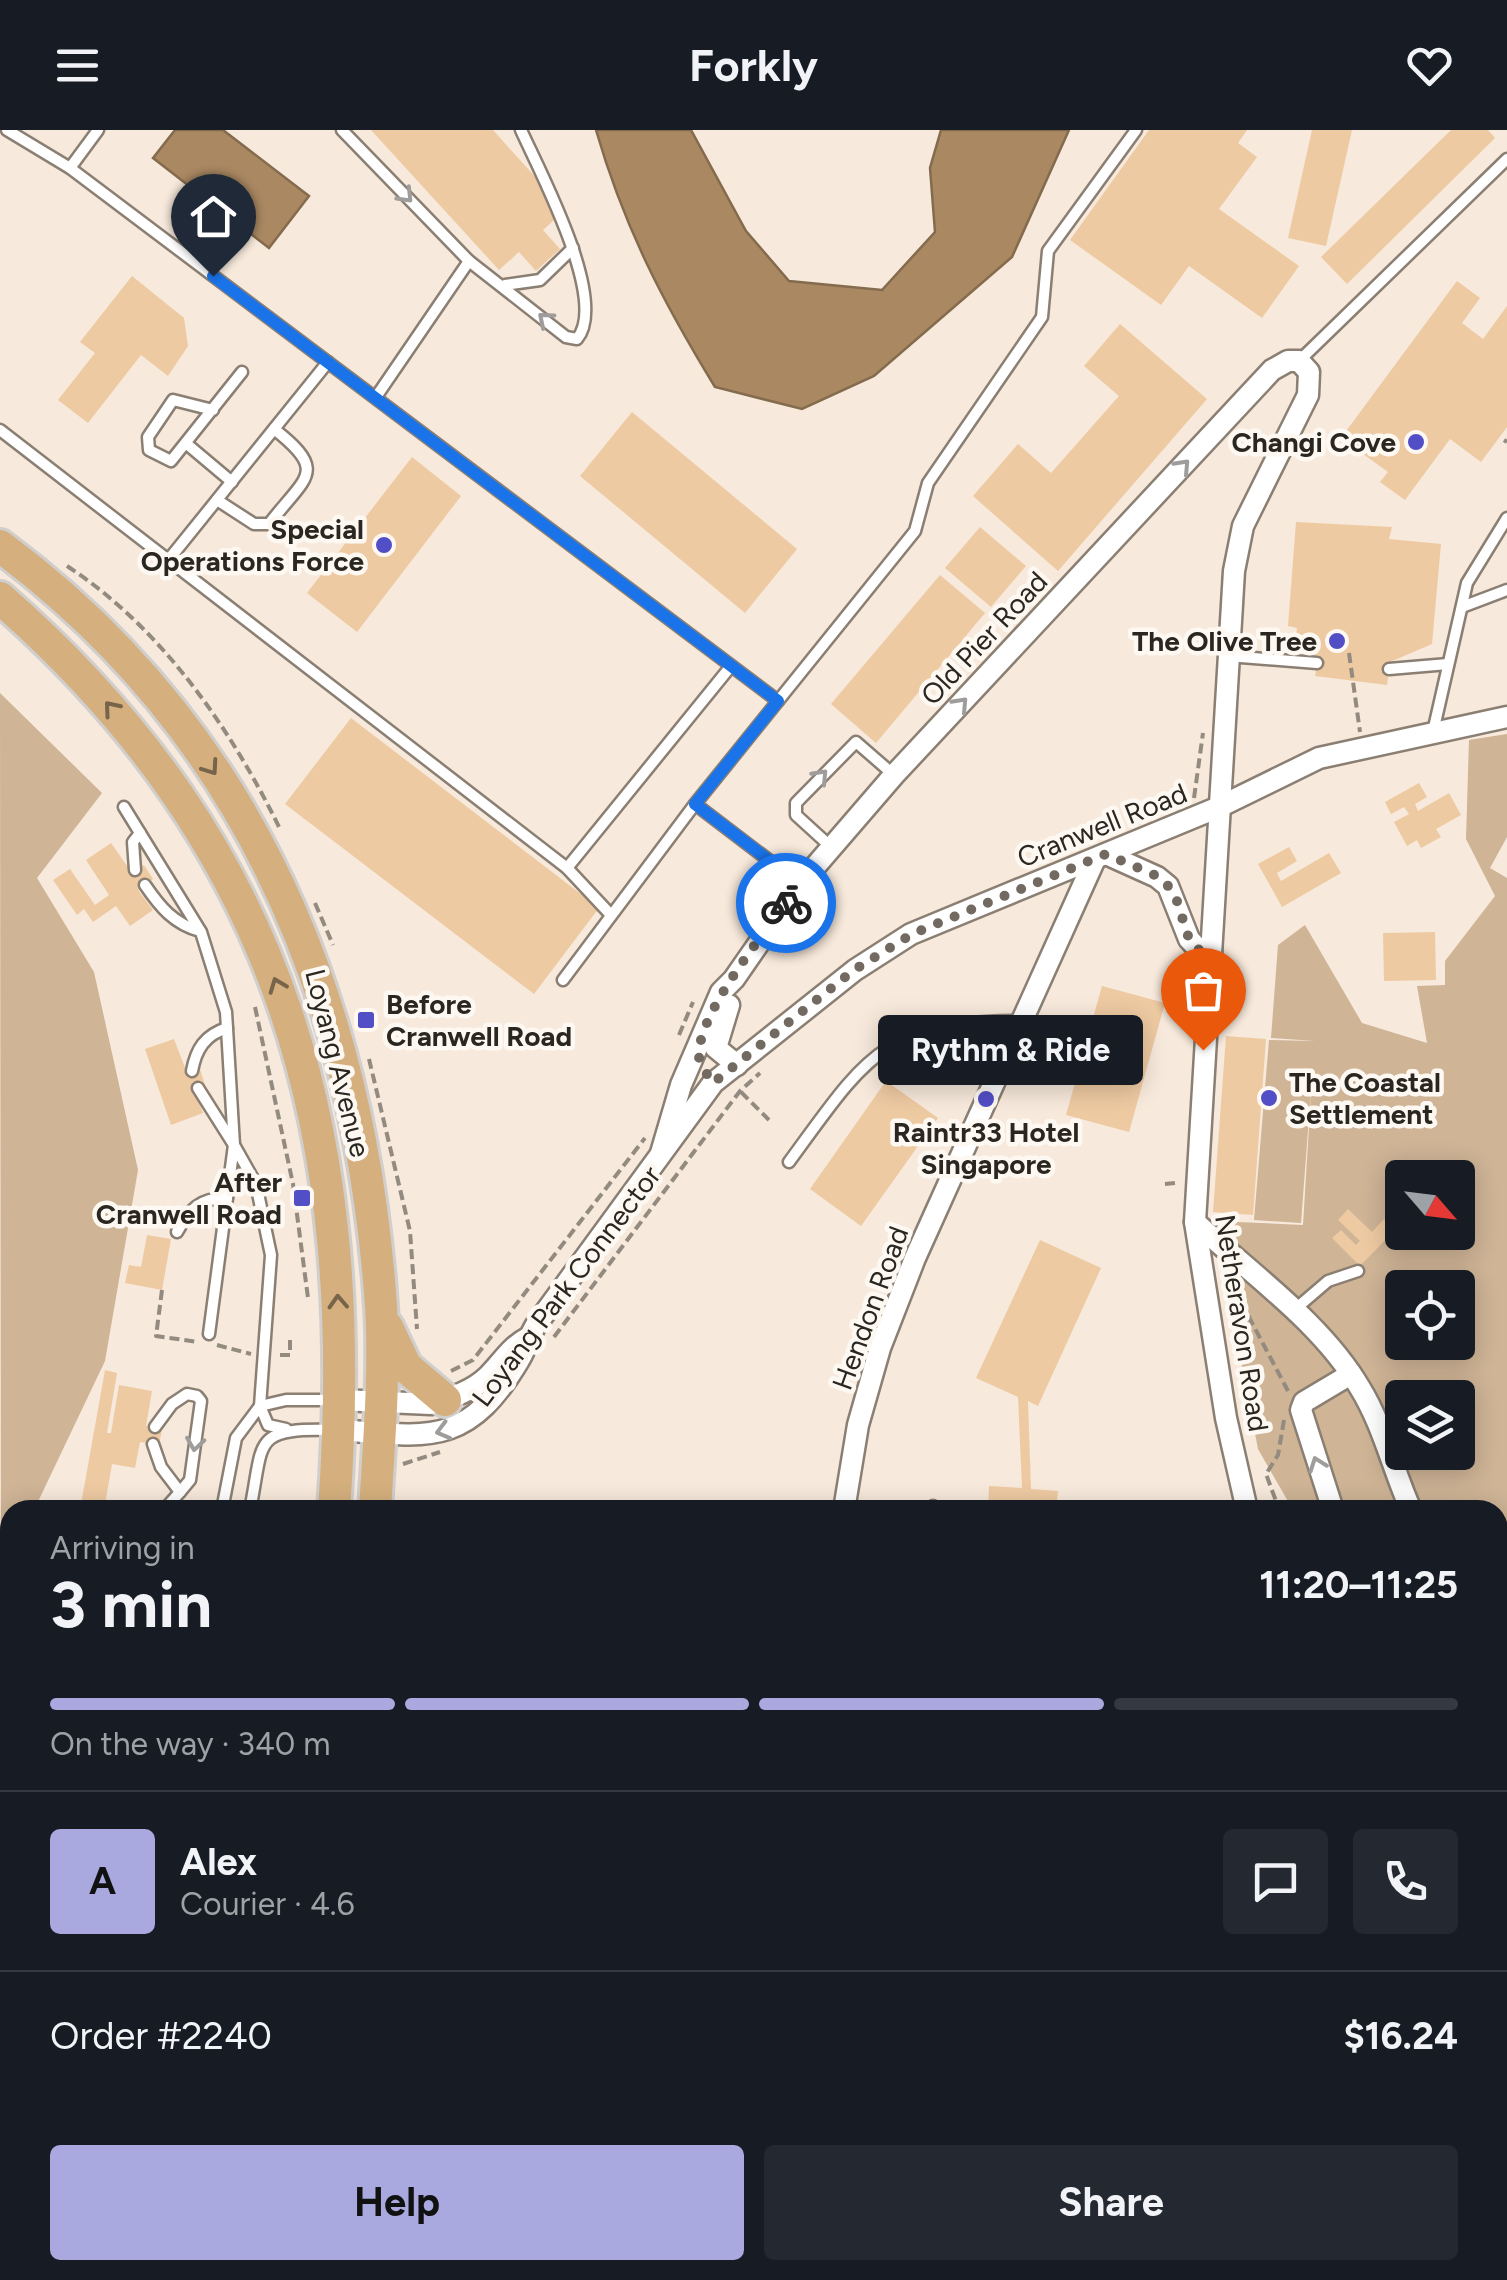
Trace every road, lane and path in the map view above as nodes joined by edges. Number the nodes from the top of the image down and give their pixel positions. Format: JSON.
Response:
{"nodes":[{"id":1,"x":7,"y":130,"type":"edge"},
{"id":2,"x":98,"y":130,"type":"edge"},
{"id":3,"x":342,"y":130,"type":"edge"},
{"id":4,"x":522,"y":130,"type":"edge"},
{"id":5,"x":1136,"y":130,"type":"edge"},
{"id":6,"x":1507,"y":159,"type":"edge"},
{"id":7,"x":70,"y":168,"type":"junction"},
{"id":8,"x":573,"y":248,"type":"junction"},
{"id":9,"x":470,"y":261,"type":"junction"},
{"id":10,"x":505,"y":285,"type":"junction"},
{"id":11,"x":1299,"y":361,"type":"junction"},
{"id":12,"x":328,"y":362,"type":"junction"},
{"id":13,"x":242,"y":372,"type":"dead end"},
{"id":14,"x":376,"y":397,"type":"junction"},
{"id":15,"x":213,"y":410,"type":"junction"},
{"id":16,"x":274,"y":429,"type":"junction"},
{"id":17,"x":0,"y":430,"type":"edge"},
{"id":18,"x":188,"y":445,"type":"junction"},
{"id":19,"x":232,"y":482,"type":"junction"},
{"id":20,"x":217,"y":500,"type":"junction"},
{"id":21,"x":1507,"y":518,"type":"edge"},
{"id":22,"x":0,"y":546,"type":"edge"},
{"id":23,"x":170,"y":558,"type":"junction"},
{"id":24,"x":1507,"y":590,"type":"edge"},
{"id":25,"x":0,"y":598,"type":"edge"},
{"id":26,"x":1462,"y":607,"type":"junction"},
{"id":27,"x":1349,"y":653,"type":"dead end"},
{"id":28,"x":1228,"y":656,"type":"junction"},
{"id":29,"x":1317,"y":663,"type":"dead end"},
{"id":30,"x":1448,"y":664,"type":"junction"},
{"id":31,"x":731,"y":666,"type":"junction"},
{"id":32,"x":1389,"y":669,"type":"dead end"},
{"id":33,"x":778,"y":701,"type":"junction"},
{"id":34,"x":1507,"y":717,"type":"edge"},
{"id":35,"x":1433,"y":732,"type":"junction"},
{"id":36,"x":1360,"y":733,"type":"dead end"},
{"id":37,"x":894,"y":775,"type":"junction"},
{"id":38,"x":695,"y":804,"type":"junction"},
{"id":39,"x":124,"y":807,"type":"dead end"},
{"id":40,"x":1218,"y":808,"type":"junction"},
{"id":41,"x":140,"y":833,"type":"junction"},
{"id":42,"x":830,"y":846,"type":"junction"},
{"id":43,"x":1100,"y":856,"type":"junction"},
{"id":44,"x":567,"y":868,"type":"junction"},
{"id":45,"x":135,"y":870,"type":"dead end"},
{"id":46,"x":800,"y":884,"type":"junction"},
{"id":47,"x":145,"y":886,"type":"dead end"},
{"id":48,"x":612,"y":915,"type":"junction"},
{"id":49,"x":201,"y":932,"type":"junction"},
{"id":50,"x":1212,"y":964,"type":"junction"},
{"id":51,"x":734,"y":979,"type":"junction"},
{"id":52,"x":563,"y":980,"type":"dead end"},
{"id":53,"x":1170,"y":995,"type":"dead end"},
{"id":54,"x":1187,"y":995,"type":"dead end"},
{"id":55,"x":254,"y":1005,"type":"dead end"},
{"id":56,"x":1024,"y":1021,"type":"junction"},
{"id":57,"x":226,"y":1028,"type":"junction"},
{"id":58,"x":703,"y":1029,"type":"junction"},
{"id":59,"x":737,"y":1065,"type":"junction"},
{"id":60,"x":768,"y":1066,"type":"dead end"},
{"id":61,"x":192,"y":1072,"type":"dead end"},
{"id":62,"x":713,"y":1083,"type":"junction"},
{"id":63,"x":198,"y":1088,"type":"dead end"},
{"id":64,"x":747,"y":1098,"type":"dead end"},
{"id":65,"x":675,"y":1104,"type":"junction"},
{"id":66,"x":769,"y":1120,"type":"dead end"},
{"id":67,"x":234,"y":1145,"type":"junction"},
{"id":68,"x":661,"y":1153,"type":"junction"},
{"id":69,"x":788,"y":1162,"type":"dead end"},
{"id":70,"x":1176,"y":1183,"type":"dead end"},
{"id":71,"x":1165,"y":1184,"type":"dead end"},
{"id":72,"x":227,"y":1198,"type":"junction"},
{"id":73,"x":1195,"y":1222,"type":"junction"},
{"id":74,"x":177,"y":1232,"type":"dead end"},
{"id":75,"x":1226,"y":1250,"type":"junction"},
{"id":76,"x":1358,"y":1271,"type":"dead end"},
{"id":77,"x":309,"y":1302,"type":"dead end"},
{"id":78,"x":381,"y":1308,"type":"junction"},
{"id":79,"x":1292,"y":1312,"type":"junction"},
{"id":80,"x":209,"y":1334,"type":"dead end"},
{"id":81,"x":539,"y":1340,"type":"junction"},
{"id":82,"x":1351,"y":1374,"type":"junction"},
{"id":83,"x":440,"y":1385,"type":"junction"},
{"id":84,"x":1289,"y":1392,"type":"dead end"},
{"id":85,"x":260,"y":1406,"type":"junction"},
{"id":86,"x":1286,"y":1408,"type":"dead end"},
{"id":87,"x":340,"y":1415,"type":"junction"},
{"id":88,"x":155,"y":1427,"type":"dead end"},
{"id":89,"x":286,"y":1430,"type":"junction"},
{"id":90,"x":379,"y":1431,"type":"junction"},
{"id":91,"x":153,"y":1444,"type":"dead end"},
{"id":92,"x":445,"y":1450,"type":"dead end"},
{"id":93,"x":180,"y":1492,"type":"junction"},
{"id":94,"x":173,"y":1500,"type":"edge"},
{"id":95,"x":224,"y":1500,"type":"edge"},
{"id":96,"x":252,"y":1500,"type":"edge"},
{"id":97,"x":335,"y":1500,"type":"edge"},
{"id":98,"x":376,"y":1500,"type":"edge"},
{"id":99,"x":846,"y":1500,"type":"edge"},
{"id":100,"x":1245,"y":1500,"type":"edge"},
{"id":101,"x":1276,"y":1500,"type":"edge"},
{"id":102,"x":1330,"y":1500,"type":"edge"},
{"id":103,"x":1407,"y":1500,"type":"edge"}],
"edges":[{"from":1,"to":7,"type":"lane"},
{"from":2,"to":7,"type":"lane"},
{"from":3,"to":9,"type":"lane","one_way":true},
{"from":4,"to":8,"type":"lane"},
{"from":5,"to":33,"type":"lane"},
{"from":6,"to":11,"type":"lane"},
{"from":7,"to":12,"type":"lane"},
{"from":8,"to":10,"type":"lane"},
{"from":8,"to":10,"type":"lane","one_way":true},
{"from":9,"to":10,"type":"lane"},
{"from":9,"to":14,"type":"lane"},
{"from":11,"to":28,"type":"street","name":"Netheravon Road"},
{"from":37,"to":11,"type":"street","name":"Old Pier Road","one_way":true},
{"from":12,"to":14,"type":"lane"},
{"from":12,"to":16,"type":"lane"},
{"from":13,"to":15,"type":"lane"},
{"from":14,"to":31,"type":"lane"},
{"from":15,"to":18,"type":"lane"},
{"from":15,"to":18,"type":"lane"},
{"from":16,"to":19,"type":"lane"},
{"from":16,"to":20,"type":"lane"},
{"from":17,"to":23,"type":"lane"},
{"from":18,"to":19,"type":"lane"},
{"from":19,"to":20,"type":"lane"},
{"from":20,"to":23,"type":"lane"},
{"from":21,"to":26,"type":"lane"},
{"from":22,"to":78,"type":"main road","name":"Loyang Avenue","one_way":true},
{"from":23,"to":44,"type":"lane"},
{"from":24,"to":26,"type":"lane"},
{"from":87,"to":25,"type":"main road","name":"Loyang Avenue","one_way":true},
{"from":26,"to":30,"type":"lane"},
{"from":27,"to":36,"type":"path"},
{"from":28,"to":29,"type":"lane"},
{"from":28,"to":40,"type":"street","name":"Netheravon Road"},
{"from":30,"to":32,"type":"lane"},
{"from":30,"to":35,"type":"lane"},
{"from":31,"to":33,"type":"lane"},
{"from":31,"to":44,"type":"lane"},
{"from":33,"to":38,"type":"lane"},
{"from":34,"to":35,"type":"street","name":"Cranwell Road"},
{"from":35,"to":40,"type":"street","name":"Cranwell Road"},
{"from":37,"to":42,"type":"street","name":"Old Pier Road"},
{"from":42,"to":37,"type":"lane","one_way":true},
{"from":38,"to":46,"type":"lane"},
{"from":38,"to":48,"type":"lane"},
{"from":39,"to":41,"type":"lane"},
{"from":40,"to":43,"type":"street","name":"Cranwell Road"},
{"from":40,"to":50,"type":"street","name":"Netheravon Road"},
{"from":41,"to":45,"type":"lane"},
{"from":41,"to":49,"type":"lane"},
{"from":42,"to":46,"type":"street","name":"Old Pier Road"},
{"from":43,"to":50,"type":"street"},
{"from":43,"to":56,"type":"street","name":"Hendon Road"},
{"from":43,"to":59,"type":"street","name":"Cranwell Road"},
{"from":44,"to":48,"type":"lane"},
{"from":46,"to":51,"type":"street","name":"Old Pier Road"},
{"from":47,"to":49,"type":"lane"},
{"from":48,"to":52,"type":"lane"},
{"from":49,"to":57,"type":"lane"},
{"from":50,"to":73,"type":"street","name":"Netheravon Road"},
{"from":51,"to":58,"type":"street","name":"Old Pier Road"},
{"from":51,"to":59,"type":"street","name":"Old Pier Road"},
{"from":53,"to":54,"type":"path"},
{"from":55,"to":77,"type":"path"},
{"from":56,"to":69,"type":"lane"},
{"from":56,"to":99,"type":"street","name":"Hendon Road"},
{"from":57,"to":61,"type":"lane"},
{"from":57,"to":67,"type":"lane"},
{"from":58,"to":62,"type":"street"},
{"from":58,"to":65,"type":"street","name":"Old Pier Road"},
{"from":59,"to":62,"type":"street","name":"Cranwell Road"},
{"from":60,"to":81,"type":"path","name":"Loyang Park Connector"},
{"from":62,"to":68,"type":"street","name":"Cranwell Road"},
{"from":63,"to":67,"type":"lane"},
{"from":64,"to":66,"type":"path"},
{"from":65,"to":68,"type":"street","name":"Old Pier Road"},
{"from":65,"to":83,"type":"path"},
{"from":67,"to":72,"type":"lane"},
{"from":67,"to":85,"type":"lane"},
{"from":68,"to":81,"type":"street","name":"Cranwell Road"},
{"from":70,"to":71,"type":"path"},
{"from":72,"to":74,"type":"lane"},
{"from":72,"to":80,"type":"lane"},
{"from":73,"to":75,"type":"street"},
{"from":73,"to":100,"type":"street","name":"Netheravon Road"},
{"from":75,"to":79,"type":"street"},
{"from":75,"to":84,"type":"path"},
{"from":76,"to":79,"type":"lane"},
{"from":78,"to":83,"type":"main road"},
{"from":78,"to":90,"type":"main road","name":"Loyang Avenue"},
{"from":79,"to":82,"type":"street"},
{"from":81,"to":83,"type":"street","name":"Cranwell Road"},
{"from":81,"to":90,"type":"street","name":"Cranwell Road","one_way":true},
{"from":102,"to":82,"type":"street","one_way":true},
{"from":82,"to":103,"type":"street"},
{"from":83,"to":90,"type":"street","name":"Cranwell Road"},
{"from":85,"to":87,"type":"lane","name":"Cranwell Road"},
{"from":85,"to":89,"type":"lane"},
{"from":85,"to":95,"type":"lane"},
{"from":86,"to":101,"type":"path"},
{"from":87,"to":89,"type":"lane","name":"Cranwell Road"},
{"from":87,"to":90,"type":"street","name":"Cranwell Road"},
{"from":87,"to":90,"type":"street","name":"Cranwell Road"},
{"from":87,"to":97,"type":"main road","name":"Loyang Avenue"},
{"from":88,"to":93,"type":"lane","one_way":true},
{"from":89,"to":96,"type":"lane"},
{"from":90,"to":92,"type":"path"},
{"from":90,"to":98,"type":"main road","name":"Loyang Avenue"},
{"from":91,"to":93,"type":"lane"},
{"from":93,"to":94,"type":"lane"}]}
